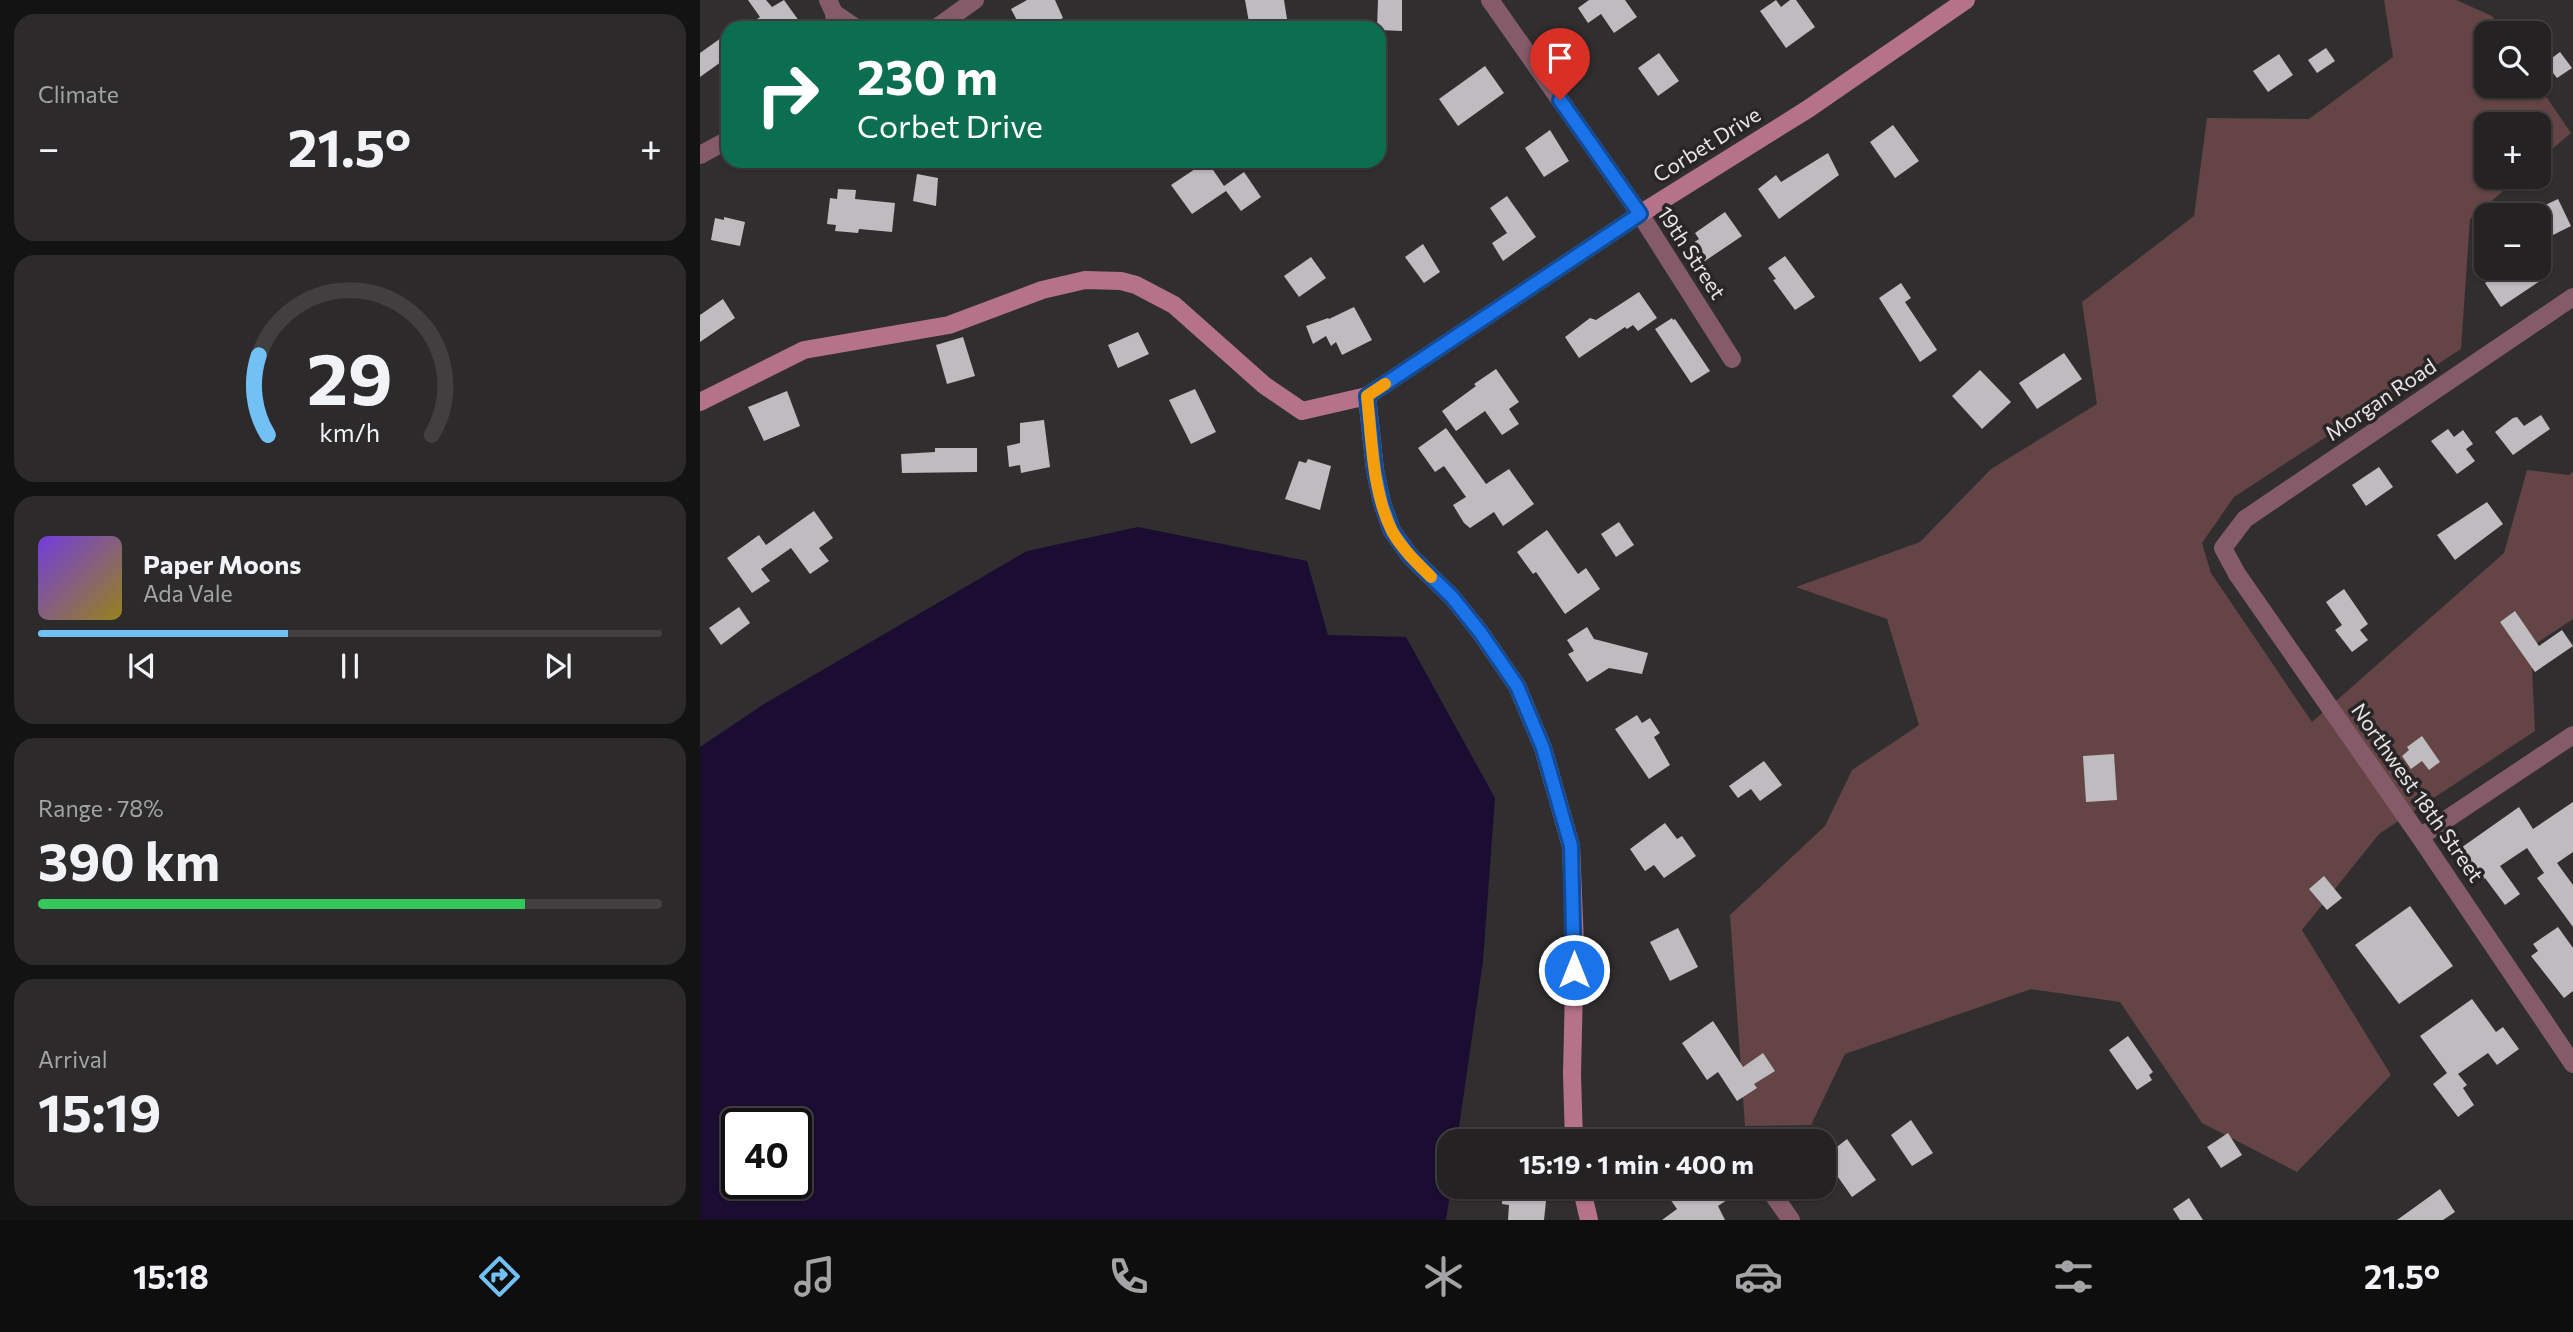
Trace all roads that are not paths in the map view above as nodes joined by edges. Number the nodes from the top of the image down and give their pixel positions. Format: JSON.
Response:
{"nodes":[{"id":1,"x":975,"y":0,"type":"edge"},
{"id":2,"x":1490,"y":0,"type":"edge"},
{"id":3,"x":1966,"y":0,"type":"edge"},
{"id":4,"x":946,"y":21,"type":"edge"},
{"id":5,"x":721,"y":144,"type":"edge"},
{"id":6,"x":700,"y":155,"type":"edge"},
{"id":7,"x":1640,"y":214,"type":"junction"},
{"id":8,"x":2573,"y":297,"type":"edge"},
{"id":9,"x":1732,"y":359,"type":"dead end"},
{"id":10,"x":1367,"y":396,"type":"junction"},
{"id":11,"x":700,"y":402,"type":"edge"},
{"id":12,"x":2222,"y":548,"type":"joint"},
{"id":13,"x":2573,"y":735,"type":"edge"},
{"id":14,"x":2420,"y":837,"type":"junction"},
{"id":15,"x":2573,"y":1064,"type":"edge"},
{"id":16,"x":1574,"y":1129,"type":"edge"},
{"id":17,"x":1584,"y":1199,"type":"edge"},
{"id":18,"x":1776,"y":1199,"type":"edge"},
{"id":19,"x":1590,"y":1220,"type":"edge"},
{"id":20,"x":1791,"y":1220,"type":"edge"}],
"edges":[{"from":1,"to":4,"type":"street"},
{"from":2,"to":7,"type":"street","name":"19th Street"},
{"from":3,"to":7,"type":"street","name":"Corbet Drive"},
{"from":5,"to":6,"type":"street"},
{"from":7,"to":9,"type":"street","name":"19th Street"},
{"from":7,"to":10,"type":"street","name":"Corbet Drive"},
{"from":8,"to":12,"type":"street","name":"Morgan Road"},
{"from":10,"to":11,"type":"street"},
{"from":10,"to":16,"type":"street"},
{"from":12,"to":14,"type":"street","name":"Northwest 18th Street"},
{"from":13,"to":14,"type":"street"},
{"from":14,"to":15,"type":"street","name":"Northwest 18th Street"},
{"from":17,"to":19,"type":"street"},
{"from":18,"to":20,"type":"street"}]}
